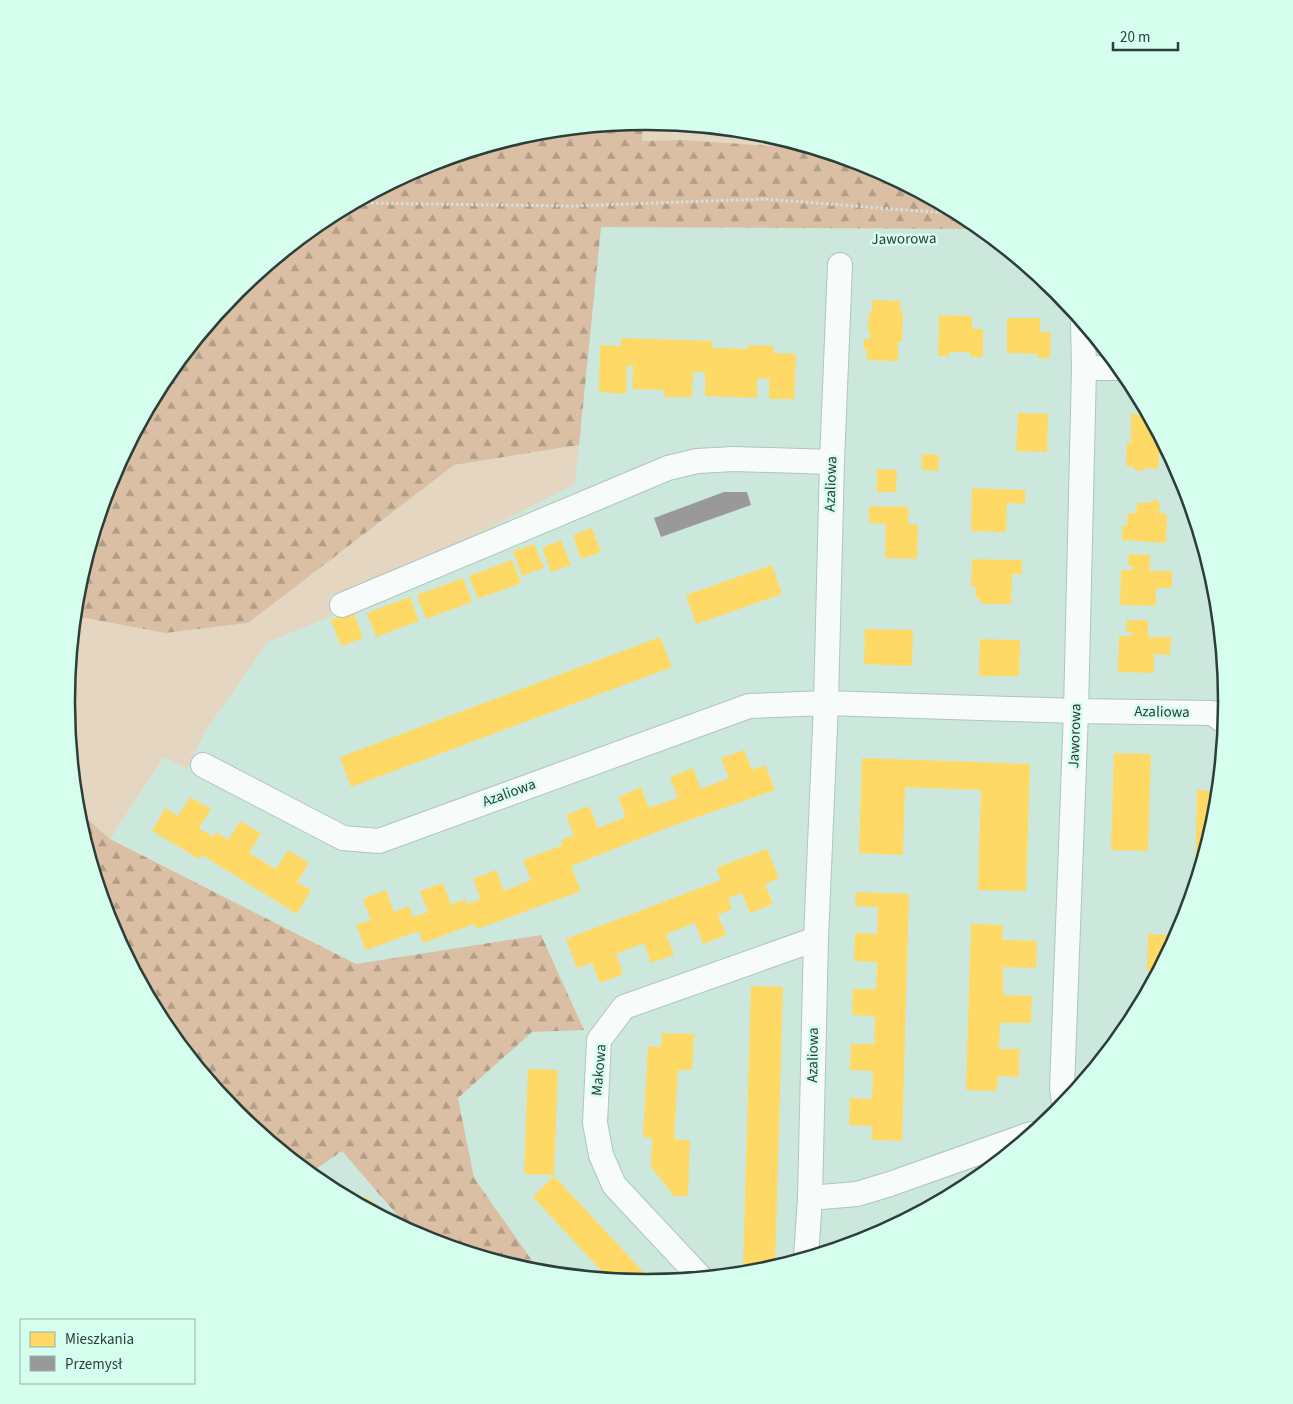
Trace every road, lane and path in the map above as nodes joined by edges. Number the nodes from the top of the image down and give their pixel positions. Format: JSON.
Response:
{"nodes":[{"id":1,"x":368,"y":203,"type":"edge"},
{"id":2,"x":941,"y":213,"type":"edge"},
{"id":3,"x":979,"y":238,"type":"edge"},
{"id":4,"x":840,"y":265,"type":"joint"},
{"id":5,"x":1083,"y":334,"type":"edge"},
{"id":6,"x":1084,"y":368,"type":"junction"},
{"id":7,"x":1110,"y":368,"type":"edge"},
{"id":8,"x":832,"y":462,"type":"junction"},
{"id":9,"x":342,"y":605,"type":"dead end"},
{"id":10,"x":826,"y":703,"type":"junction"},
{"id":11,"x":1076,"y":711,"type":"junction"},
{"id":12,"x":1218,"y":717,"type":"edge"},
{"id":13,"x":203,"y":765,"type":"dead end"},
{"id":14,"x":816,"y":939,"type":"junction"},
{"id":15,"x":1063,"y":1093,"type":"edge"},
{"id":16,"x":1012,"y":1141,"type":"edge"},
{"id":17,"x":810,"y":1198,"type":"junction"},
{"id":18,"x":806,"y":1250,"type":"edge"},
{"id":19,"x":695,"y":1271,"type":"edge"}],
"edges":[{"from":1,"to":2,"type":"path"},
{"from":3,"to":4,"type":"path","name":"Jaworowa"},
{"from":4,"to":8,"type":"street","name":"Azaliowa"},
{"from":5,"to":6,"type":"street","name":"Jaworowa"},
{"from":6,"to":7,"type":"street"},
{"from":6,"to":11,"type":"street","name":"Jaworowa"},
{"from":8,"to":9,"type":"street"},
{"from":8,"to":10,"type":"street","name":"Azaliowa"},
{"from":10,"to":11,"type":"street","name":"Azaliowa"},
{"from":10,"to":13,"type":"street","name":"Azaliowa"},
{"from":10,"to":14,"type":"street","name":"Azaliowa"},
{"from":11,"to":12,"type":"street","name":"Azaliowa"},
{"from":11,"to":15,"type":"street","name":"Jaworowa"},
{"from":14,"to":17,"type":"street","name":"Azaliowa"},
{"from":14,"to":19,"type":"street","name":"Makowa"},
{"from":16,"to":17,"type":"street"},
{"from":17,"to":18,"type":"street","name":"Azaliowa"}]}
